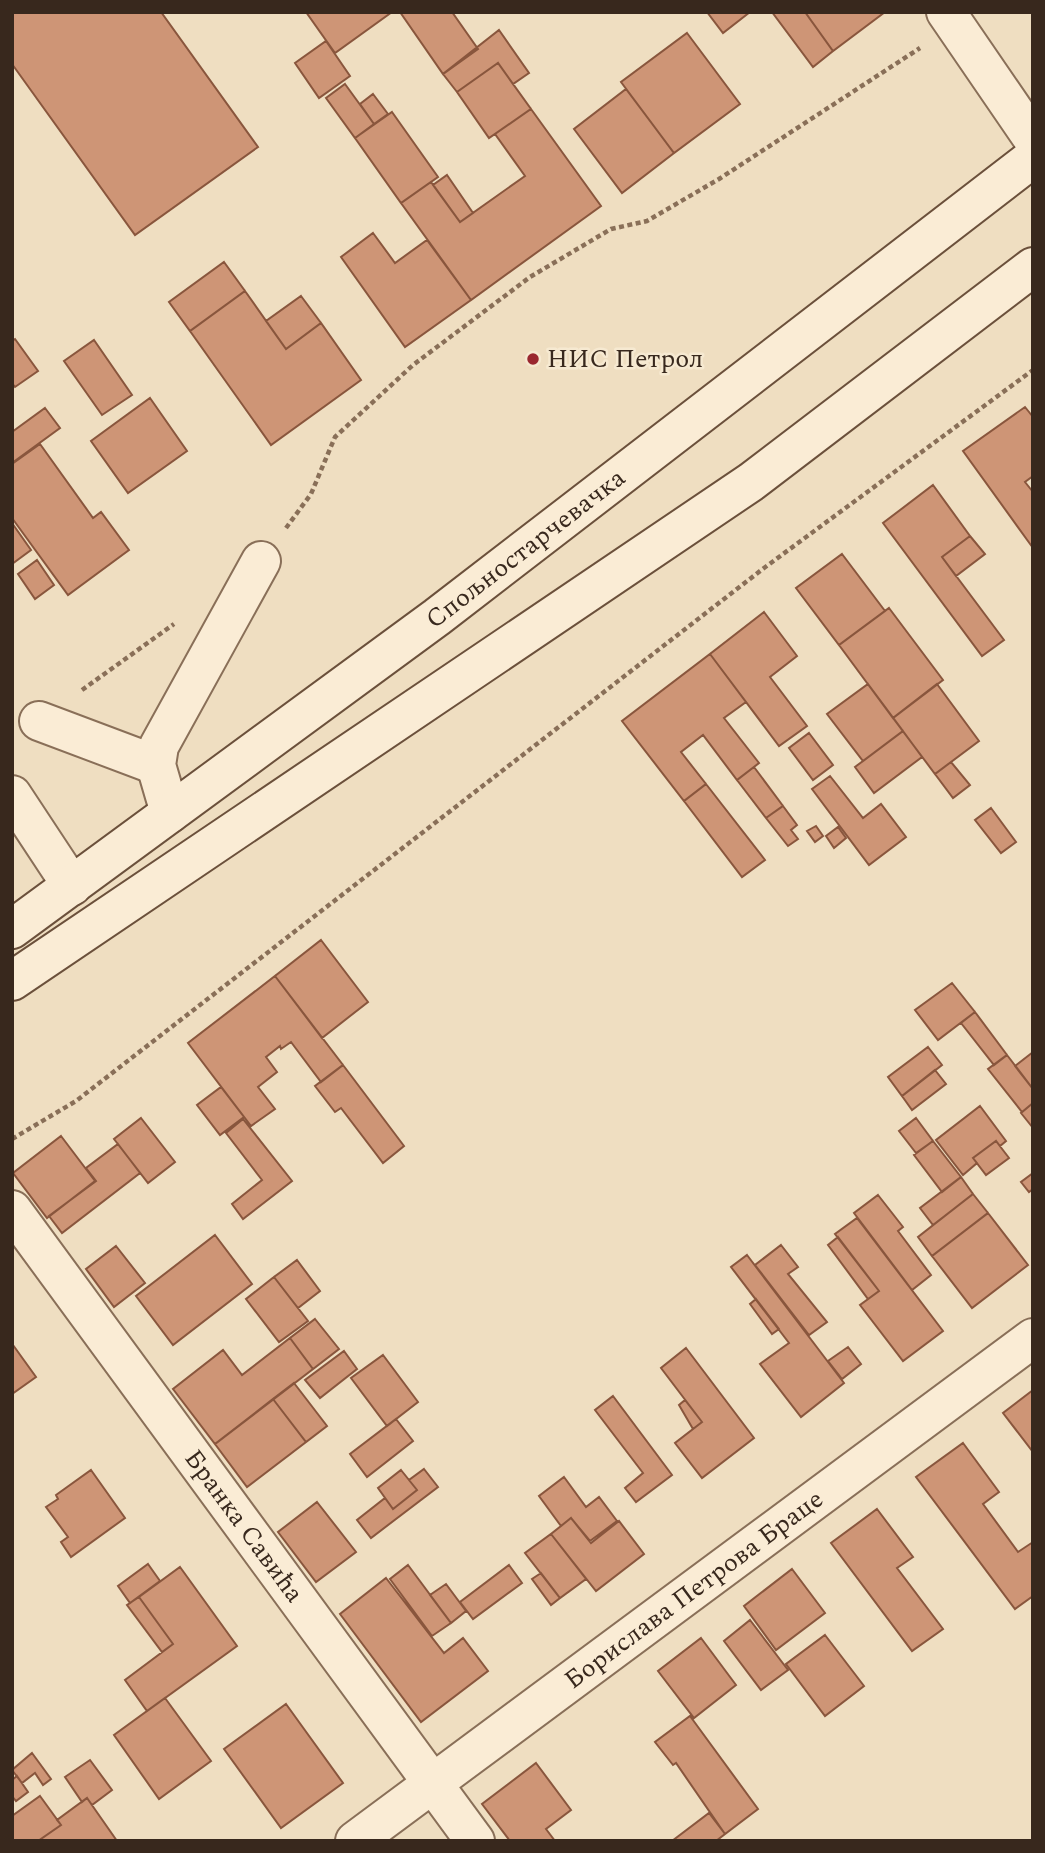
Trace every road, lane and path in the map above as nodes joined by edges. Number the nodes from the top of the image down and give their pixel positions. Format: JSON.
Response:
{"nodes":[{"id":1,"x":951,"y":19,"type":"edge"},
{"id":2,"x":1033,"y":139,"type":"edge"},
{"id":3,"x":1033,"y":158,"type":"edge"},
{"id":4,"x":1033,"y":267,"type":"edge"},
{"id":5,"x":1033,"y":370,"type":"edge"},
{"id":6,"x":335,"y":437,"type":"dead end"},
{"id":7,"x":261,"y":561,"type":"dead end"},
{"id":8,"x":39,"y":721,"type":"dead end"},
{"id":9,"x":156,"y":765,"type":"junction"},
{"id":10,"x":12,"y":795,"type":"edge"},
{"id":11,"x":170,"y":813,"type":"junction"},
{"id":12,"x":72,"y":886,"type":"junction"},
{"id":13,"x":12,"y":929,"type":"edge"},
{"id":14,"x":12,"y":981,"type":"edge"},
{"id":15,"x":12,"y":1139,"type":"edge"},
{"id":16,"x":12,"y":1210,"type":"edge"},
{"id":17,"x":1033,"y":1338,"type":"edge"},
{"id":18,"x":432,"y":1783,"type":"junction"},
{"id":19,"x":355,"y":1841,"type":"edge"},
{"id":20,"x":475,"y":1841,"type":"edge"}],
"edges":[{"from":1,"to":2,"type":"street"},
{"from":1,"to":6,"type":"path"},
{"from":3,"to":11,"type":"street","name":"Спољностарчевачка"},
{"from":4,"to":14,"type":"street"},
{"from":5,"to":15,"type":"path"},
{"from":7,"to":9,"type":"street"},
{"from":8,"to":9,"type":"street"},
{"from":9,"to":11,"type":"street"},
{"from":10,"to":12,"type":"street"},
{"from":11,"to":12,"type":"street","name":"Спољностарчевачка"},
{"from":12,"to":13,"type":"street","name":"Спољностарчевачка"},
{"from":16,"to":18,"type":"street","name":"Бранка Савића"},
{"from":17,"to":18,"type":"street","name":"Борислава Петрова Браце"},
{"from":18,"to":19,"type":"street","name":"Борислава Петрова Браце"},
{"from":18,"to":20,"type":"street","name":"Бранка Савића"}]}
